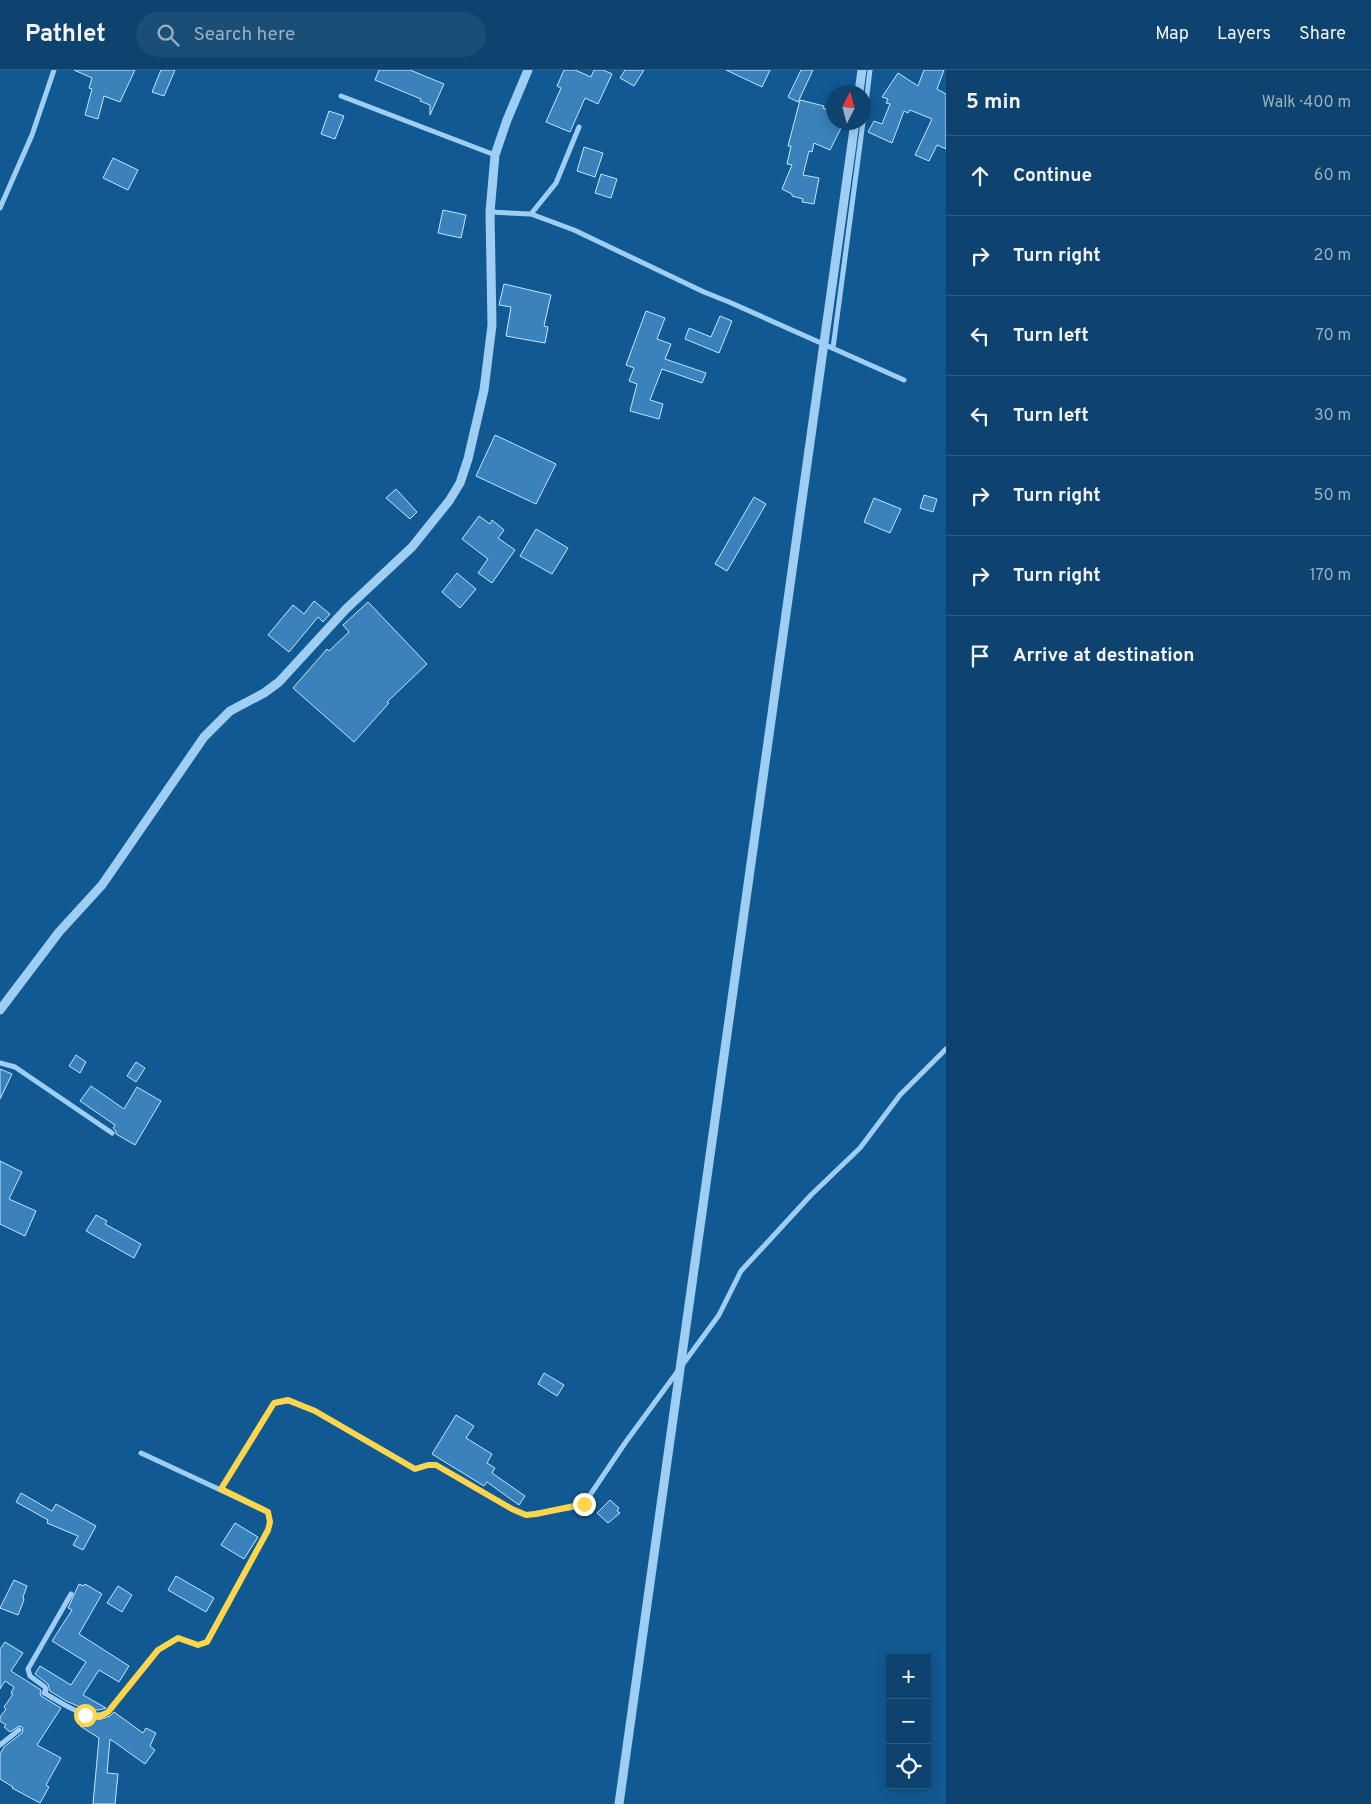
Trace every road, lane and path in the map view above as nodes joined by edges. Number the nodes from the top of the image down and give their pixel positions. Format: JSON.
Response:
{"nodes":[{"id":1,"x":54,"y":70,"type":"edge"},
{"id":2,"x":528,"y":70,"type":"edge"},
{"id":3,"x":862,"y":70,"type":"edge"},
{"id":4,"x":870,"y":70,"type":"edge"},
{"id":5,"x":860,"y":85,"type":"edge"},
{"id":6,"x":868,"y":85,"type":"edge"},
{"id":7,"x":341,"y":96,"type":"dead end"},
{"id":8,"x":579,"y":127,"type":"dead end"},
{"id":9,"x":854,"y":130,"type":"edge"},
{"id":10,"x":862,"y":130,"type":"edge"},
{"id":11,"x":495,"y":155,"type":"junction"},
{"id":12,"x":0,"y":208,"type":"edge"},
{"id":13,"x":490,"y":212,"type":"junction"},
{"id":14,"x":531,"y":214,"type":"junction"},
{"id":15,"x":824,"y":344,"type":"junction"},
{"id":16,"x":833,"y":348,"type":"junction"},
{"id":17,"x":904,"y":380,"type":"dead end"},
{"id":18,"x":0,"y":1010,"type":"edge"},
{"id":19,"x":946,"y":1048,"type":"edge"},
{"id":20,"x":0,"y":1063,"type":"edge"},
{"id":21,"x":112,"y":1133,"type":"dead end"},
{"id":22,"x":680,"y":1368,"type":"junction"},
{"id":23,"x":140,"y":1453,"type":"dead end"},
{"id":24,"x":221,"y":1489,"type":"junction"},
{"id":25,"x":71,"y":1594,"type":"dead end"},
{"id":26,"x":19,"y":1730,"type":"dead end"},
{"id":27,"x":0,"y":1745,"type":"edge"},
{"id":28,"x":619,"y":1804,"type":"edge"}],
"edges":[{"from":1,"to":12,"type":"street"},
{"from":2,"to":11,"type":"street"},
{"from":3,"to":5,"type":"street"},
{"from":4,"to":6,"type":"street"},
{"from":7,"to":11,"type":"street"},
{"from":8,"to":14,"type":"street"},
{"from":9,"to":15,"type":"street"},
{"from":10,"to":16,"type":"street"},
{"from":11,"to":13,"type":"street"},
{"from":13,"to":14,"type":"street"},
{"from":13,"to":18,"type":"street"},
{"from":14,"to":15,"type":"street"},
{"from":15,"to":16,"type":"street"},
{"from":15,"to":22,"type":"street"},
{"from":16,"to":17,"type":"street"},
{"from":19,"to":22,"type":"street"},
{"from":20,"to":21,"type":"street"},
{"from":22,"to":24,"type":"street"},
{"from":22,"to":28,"type":"street"},
{"from":23,"to":24,"type":"street"},
{"from":24,"to":25,"type":"street"},
{"from":26,"to":27,"type":"street"}]}
